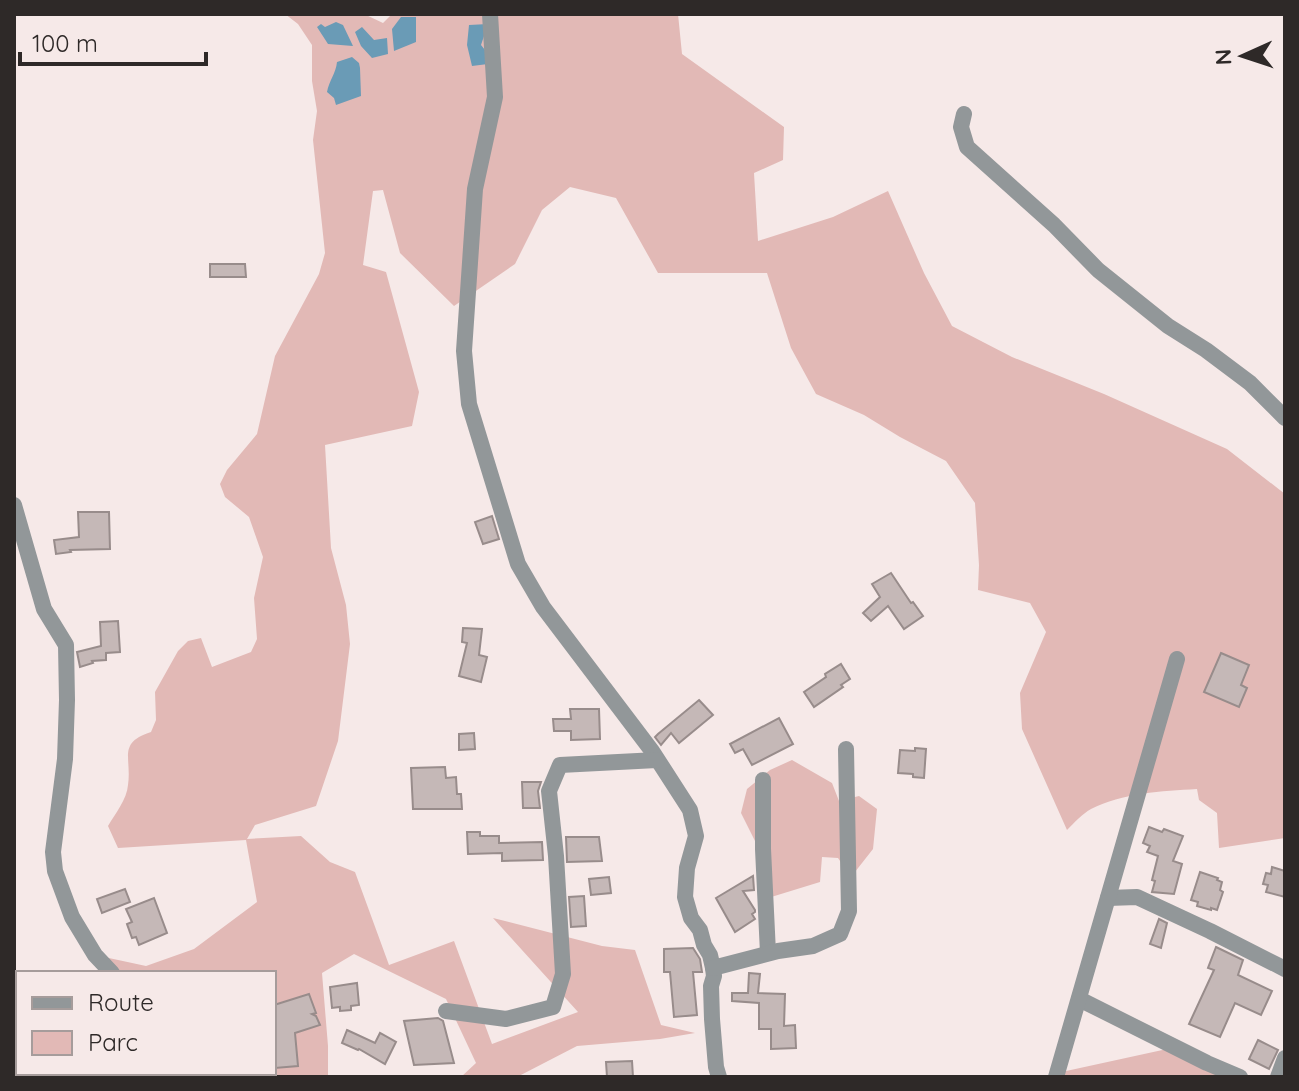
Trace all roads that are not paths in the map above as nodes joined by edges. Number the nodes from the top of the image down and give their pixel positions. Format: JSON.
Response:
{"nodes":[{"id":1,"x":490,"y":14,"type":"edge"},
{"id":2,"x":964,"y":114,"type":"dead end"},
{"id":3,"x":1285,"y":418,"type":"edge"},
{"id":4,"x":14,"y":505,"type":"edge"},
{"id":5,"x":1177,"y":659,"type":"dead end"},
{"id":6,"x":846,"y":749,"type":"dead end"},
{"id":7,"x":657,"y":760,"type":"junction"},
{"id":8,"x":763,"y":780,"type":"dead end"},
{"id":9,"x":1108,"y":898,"type":"junction"},
{"id":10,"x":768,"y":953,"type":"junction"},
{"id":11,"x":713,"y":968,"type":"junction"},
{"id":12,"x":1285,"y":969,"type":"edge"},
{"id":13,"x":110,"y":971,"type":"edge"},
{"id":14,"x":1079,"y":999,"type":"junction"},
{"id":15,"x":446,"y":1011,"type":"dead end"},
{"id":16,"x":1285,"y":1058,"type":"edge"},
{"id":17,"x":719,"y":1077,"type":"edge"},
{"id":18,"x":1056,"y":1077,"type":"edge"},
{"id":19,"x":1240,"y":1077,"type":"edge"},
{"id":20,"x":1278,"y":1077,"type":"edge"}],
"edges":[{"from":1,"to":7,"type":"street"},
{"from":2,"to":3,"type":"street"},
{"from":4,"to":13,"type":"street"},
{"from":5,"to":9,"type":"street"},
{"from":6,"to":10,"type":"street"},
{"from":7,"to":11,"type":"street"},
{"from":7,"to":15,"type":"street"},
{"from":8,"to":10,"type":"street"},
{"from":9,"to":12,"type":"street"},
{"from":9,"to":14,"type":"street"},
{"from":10,"to":11,"type":"street"},
{"from":11,"to":17,"type":"street"},
{"from":14,"to":18,"type":"street"},
{"from":14,"to":19,"type":"street"},
{"from":16,"to":20,"type":"street"}]}
